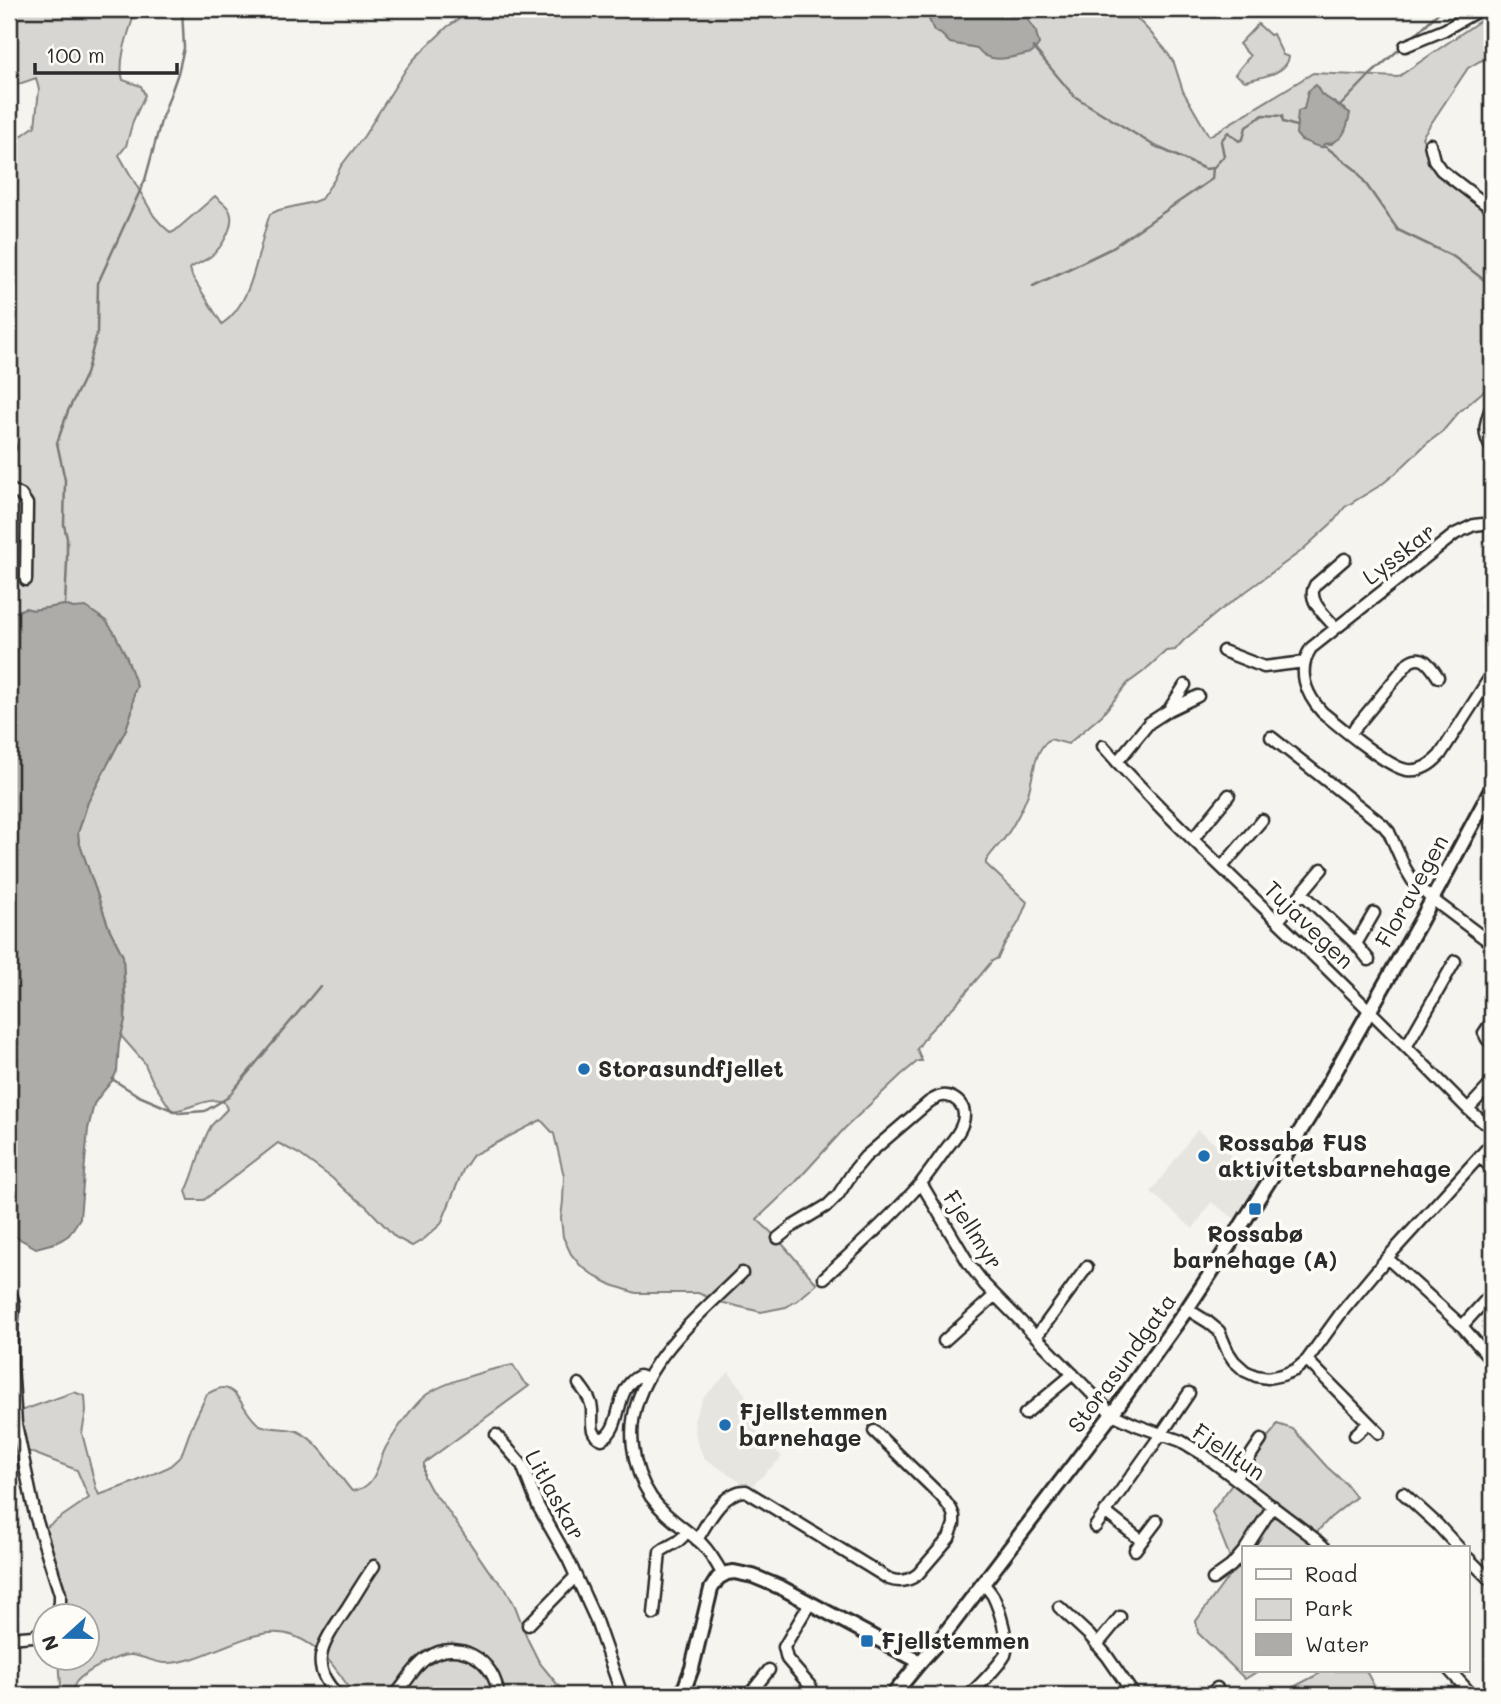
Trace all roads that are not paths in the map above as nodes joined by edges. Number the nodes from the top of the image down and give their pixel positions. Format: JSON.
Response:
{"nodes":[{"id":1,"x":1480,"y":9,"type":"edge"},
{"id":2,"x":1405,"y":46,"type":"dead end"},
{"id":3,"x":1430,"y":144,"type":"dead end"},
{"id":4,"x":1492,"y":209,"type":"edge"},
{"id":5,"x":1492,"y":405,"type":"edge"},
{"id":6,"x":1492,"y":449,"type":"edge"},
{"id":7,"x":9,"y":489,"type":"edge"},
{"id":8,"x":1492,"y":523,"type":"edge"},
{"id":9,"x":1345,"y":559,"type":"dead end"},
{"id":10,"x":26,"y":580,"type":"dead end"},
{"id":11,"x":1336,"y":628,"type":"junction"},
{"id":12,"x":1223,"y":651,"type":"dead end"},
{"id":13,"x":1304,"y":662,"type":"junction"},
{"id":14,"x":1492,"y":674,"type":"edge"},
{"id":15,"x":1438,"y":677,"type":"dead end"},
{"id":16,"x":1185,"y":685,"type":"dead end"},
{"id":17,"x":1198,"y":695,"type":"dead end"},
{"id":18,"x":1168,"y":710,"type":"junction"},
{"id":19,"x":1350,"y":734,"type":"junction"},
{"id":20,"x":1271,"y":737,"type":"dead end"},
{"id":21,"x":1103,"y":746,"type":"dead end"},
{"id":22,"x":1116,"y":762,"type":"junction"},
{"id":23,"x":1492,"y":788,"type":"edge"},
{"id":24,"x":1229,"y":795,"type":"dead end"},
{"id":25,"x":1262,"y":820,"type":"dead end"},
{"id":26,"x":1193,"y":839,"type":"junction"},
{"id":27,"x":1222,"y":867,"type":"junction"},
{"id":28,"x":1322,"y":869,"type":"dead end"},
{"id":29,"x":1302,"y":893,"type":"junction"},
{"id":30,"x":1433,"y":899,"type":"junction"},
{"id":31,"x":1374,"y":914,"type":"dead end"},
{"id":32,"x":1278,"y":921,"type":"junction"},
{"id":33,"x":1356,"y":944,"type":"junction"},
{"id":34,"x":1492,"y":944,"type":"edge"},
{"id":35,"x":1369,"y":960,"type":"dead end"},
{"id":36,"x":1455,"y":961,"type":"dead end"},
{"id":37,"x":1369,"y":1012,"type":"junction"},
{"id":38,"x":1492,"y":1021,"type":"edge"},
{"id":39,"x":1492,"y":1044,"type":"edge"},
{"id":40,"x":1406,"y":1047,"type":"junction"},
{"id":41,"x":1492,"y":1083,"type":"edge"},
{"id":42,"x":1468,"y":1109,"type":"junction"},
{"id":43,"x":1492,"y":1126,"type":"edge"},
{"id":44,"x":1490,"y":1145,"type":"dead end"},
{"id":45,"x":1480,"y":1156,"type":"junction"},
{"id":46,"x":1492,"y":1169,"type":"edge"},
{"id":47,"x":921,"y":1183,"type":"junction"},
{"id":48,"x":778,"y":1238,"type":"dead end"},
{"id":49,"x":1387,"y":1258,"type":"junction"},
{"id":50,"x":1087,"y":1267,"type":"dead end"},
{"id":51,"x":742,"y":1273,"type":"dead end"},
{"id":52,"x":824,"y":1278,"type":"dead end"},
{"id":53,"x":9,"y":1290,"type":"edge"},
{"id":54,"x":1492,"y":1293,"type":"edge"},
{"id":55,"x":994,"y":1296,"type":"junction"},
{"id":56,"x":1187,"y":1309,"type":"junction"},
{"id":57,"x":1462,"y":1326,"type":"junction"},
{"id":58,"x":1036,"y":1337,"type":"junction"},
{"id":59,"x":944,"y":1340,"type":"dead end"},
{"id":60,"x":1488,"y":1356,"type":"dead end"},
{"id":61,"x":1307,"y":1360,"type":"junction"},
{"id":62,"x":1073,"y":1374,"type":"junction"},
{"id":63,"x":647,"y":1379,"type":"junction"},
{"id":64,"x":579,"y":1384,"type":"dead end"},
{"id":65,"x":1189,"y":1393,"type":"dead end"},
{"id":66,"x":1025,"y":1414,"type":"dead end"},
{"id":67,"x":1112,"y":1414,"type":"junction"},
{"id":68,"x":1369,"y":1423,"type":"junction"},
{"id":69,"x":12,"y":1425,"type":"edge"},
{"id":70,"x":874,"y":1431,"type":"dead end"},
{"id":71,"x":1162,"y":1433,"type":"junction"},
{"id":72,"x":1378,"y":1433,"type":"dead end"},
{"id":73,"x":496,"y":1435,"type":"dead end"},
{"id":74,"x":1355,"y":1435,"type":"dead end"},
{"id":75,"x":1261,"y":1440,"type":"dead end"},
{"id":76,"x":1236,"y":1478,"type":"junction"},
{"id":77,"x":1403,"y":1493,"type":"dead end"},
{"id":78,"x":1273,"y":1506,"type":"junction"},
{"id":79,"x":1105,"y":1512,"type":"junction"},
{"id":80,"x":1157,"y":1521,"type":"dead end"},
{"id":81,"x":1095,"y":1527,"type":"dead end"},
{"id":82,"x":687,"y":1532,"type":"junction"},
{"id":83,"x":697,"y":1540,"type":"junction"},
{"id":84,"x":1142,"y":1541,"type":"junction"},
{"id":85,"x":1248,"y":1546,"type":"edge"},
{"id":86,"x":1323,"y":1546,"type":"edge"},
{"id":87,"x":1457,"y":1546,"type":"edge"},
{"id":88,"x":1135,"y":1550,"type":"dead end"},
{"id":89,"x":1242,"y":1553,"type":"edge"},
{"id":90,"x":1470,"y":1560,"type":"edge"},
{"id":91,"x":374,"y":1566,"type":"dead end"},
{"id":92,"x":723,"y":1575,"type":"junction"},
{"id":93,"x":576,"y":1576,"type":"junction"},
{"id":94,"x":1213,"y":1579,"type":"dead end"},
{"id":95,"x":1492,"y":1582,"type":"edge"},
{"id":96,"x":983,"y":1583,"type":"junction"},
{"id":97,"x":60,"y":1602,"type":"edge"},
{"id":98,"x":810,"y":1603,"type":"junction"},
{"id":99,"x":1059,"y":1607,"type":"dead end"},
{"id":100,"x":654,"y":1614,"type":"dead end"},
{"id":101,"x":1121,"y":1617,"type":"dead end"},
{"id":102,"x":528,"y":1625,"type":"dead end"},
{"id":103,"x":32,"y":1636,"type":"edge"},
{"id":104,"x":9,"y":1638,"type":"edge"},
{"id":105,"x":1097,"y":1645,"type":"junction"},
{"id":106,"x":920,"y":1662,"type":"junction"},
{"id":107,"x":769,"y":1670,"type":"dead end"},
{"id":108,"x":1451,"y":1672,"type":"edge"},
{"id":109,"x":811,"y":1687,"type":"dead end"},
{"id":110,"x":338,"y":1695,"type":"edge"},
{"id":111,"x":395,"y":1695,"type":"edge"},
{"id":112,"x":498,"y":1695,"type":"edge"},
{"id":113,"x":622,"y":1695,"type":"edge"},
{"id":114,"x":682,"y":1695,"type":"edge"},
{"id":115,"x":749,"y":1695,"type":"edge"},
{"id":116,"x":893,"y":1695,"type":"edge"},
{"id":117,"x":968,"y":1695,"type":"edge"},
{"id":118,"x":1134,"y":1695,"type":"edge"},
{"id":119,"x":1472,"y":1695,"type":"edge"}],
"edges":[{"from":1,"to":2,"type":"street"},
{"from":3,"to":4,"type":"street"},
{"from":5,"to":6,"type":"street"},
{"from":7,"to":10,"type":"street"},
{"from":8,"to":11,"type":"street","name":"Lysskar"},
{"from":9,"to":11,"type":"street","name":"Lysskar"},
{"from":11,"to":13,"type":"street","name":"Lysskar"},
{"from":12,"to":13,"type":"street"},
{"from":13,"to":19,"type":"street"},
{"from":14,"to":19,"type":"street"},
{"from":15,"to":19,"type":"street"},
{"from":16,"to":18,"type":"street"},
{"from":17,"to":18,"type":"street"},
{"from":18,"to":22,"type":"street"},
{"from":20,"to":30,"type":"street"},
{"from":21,"to":22,"type":"street","name":"Tujavegen"},
{"from":22,"to":26,"type":"street","name":"Tujavegen"},
{"from":23,"to":30,"type":"street","name":"Floravegen"},
{"from":24,"to":26,"type":"street"},
{"from":25,"to":27,"type":"street"},
{"from":26,"to":27,"type":"street","name":"Tujavegen"},
{"from":27,"to":32,"type":"street","name":"Tujavegen"},
{"from":28,"to":29,"type":"street"},
{"from":29,"to":32,"type":"street"},
{"from":29,"to":33,"type":"street"},
{"from":30,"to":34,"type":"street"},
{"from":30,"to":37,"type":"street","name":"Floravegen"},
{"from":31,"to":33,"type":"street"},
{"from":32,"to":37,"type":"street","name":"Tujavegen"},
{"from":33,"to":35,"type":"street"},
{"from":36,"to":40,"type":"street"},
{"from":37,"to":40,"type":"street","name":"Tujavegen"},
{"from":37,"to":56,"type":"street","name":"Storasundgata"},
{"from":38,"to":39,"type":"street"},
{"from":40,"to":42,"type":"street","name":"Tujavegen"},
{"from":41,"to":42,"type":"street"},
{"from":42,"to":43,"type":"street","name":"Tujavegen"},
{"from":44,"to":45,"type":"street"},
{"from":45,"to":46,"type":"street"},
{"from":45,"to":49,"type":"street"},
{"from":47,"to":48,"type":"street"},
{"from":47,"to":52,"type":"street"},
{"from":47,"to":55,"type":"street","name":"Fjellmyr"},
{"from":49,"to":57,"type":"street"},
{"from":49,"to":61,"type":"street"},
{"from":50,"to":58,"type":"street"},
{"from":51,"to":63,"type":"street"},
{"from":53,"to":69,"type":"street"},
{"from":54,"to":57,"type":"street"},
{"from":55,"to":58,"type":"street","name":"Fjellmyr"},
{"from":55,"to":59,"type":"street","name":"Fjellmyr"},
{"from":56,"to":61,"type":"street"},
{"from":56,"to":67,"type":"street","name":"Storasundgata"},
{"from":57,"to":60,"type":"street"},
{"from":58,"to":62,"type":"street","name":"Fjellmyr"},
{"from":61,"to":68,"type":"street"},
{"from":62,"to":66,"type":"street"},
{"from":62,"to":67,"type":"street","name":"Fjellmyr"},
{"from":63,"to":64,"type":"street"},
{"from":63,"to":82,"type":"street"},
{"from":65,"to":71,"type":"street","name":"Fjelltun"},
{"from":67,"to":71,"type":"street","name":"Fjelltun"},
{"from":67,"to":96,"type":"street","name":"Storasundgata"},
{"from":68,"to":72,"type":"street"},
{"from":68,"to":74,"type":"street"},
{"from":69,"to":97,"type":"street"},
{"from":70,"to":83,"type":"street"},
{"from":71,"to":76,"type":"street","name":"Fjelltun"},
{"from":71,"to":79,"type":"street","name":"Fjelltun"},
{"from":73,"to":93,"type":"street","name":"Litlaskar"},
{"from":75,"to":76,"type":"street"},
{"from":76,"to":78,"type":"street","name":"Fjelltun"},
{"from":77,"to":87,"type":"street"},
{"from":78,"to":85,"type":"street","name":"Fjelltun"},
{"from":78,"to":86,"type":"street","name":"Fjelltun"},
{"from":79,"to":81,"type":"street","name":"Fjelltun"},
{"from":79,"to":84,"type":"street"},
{"from":80,"to":84,"type":"street"},
{"from":82,"to":83,"type":"street"},
{"from":82,"to":100,"type":"street"},
{"from":83,"to":92,"type":"street"},
{"from":84,"to":88,"type":"street"},
{"from":89,"to":94,"type":"street","name":"Fjelltun"},
{"from":90,"to":95,"type":"street"},
{"from":91,"to":110,"type":"street"},
{"from":92,"to":98,"type":"street"},
{"from":92,"to":114,"type":"street"},
{"from":93,"to":102,"type":"street","name":"Litlaskar"},
{"from":93,"to":113,"type":"street","name":"Litlaskar"},
{"from":96,"to":106,"type":"street","name":"Storasundgata"},
{"from":96,"to":117,"type":"street"},
{"from":98,"to":106,"type":"street"},
{"from":98,"to":109,"type":"street"},
{"from":99,"to":105,"type":"street"},
{"from":101,"to":105,"type":"street"},
{"from":103,"to":104,"type":"street"},
{"from":105,"to":118,"type":"street"},
{"from":106,"to":116,"type":"street","name":"Storasundgata"},
{"from":107,"to":115,"type":"street"},
{"from":108,"to":119,"type":"street"},
{"from":111,"to":112,"type":"street"}]}
